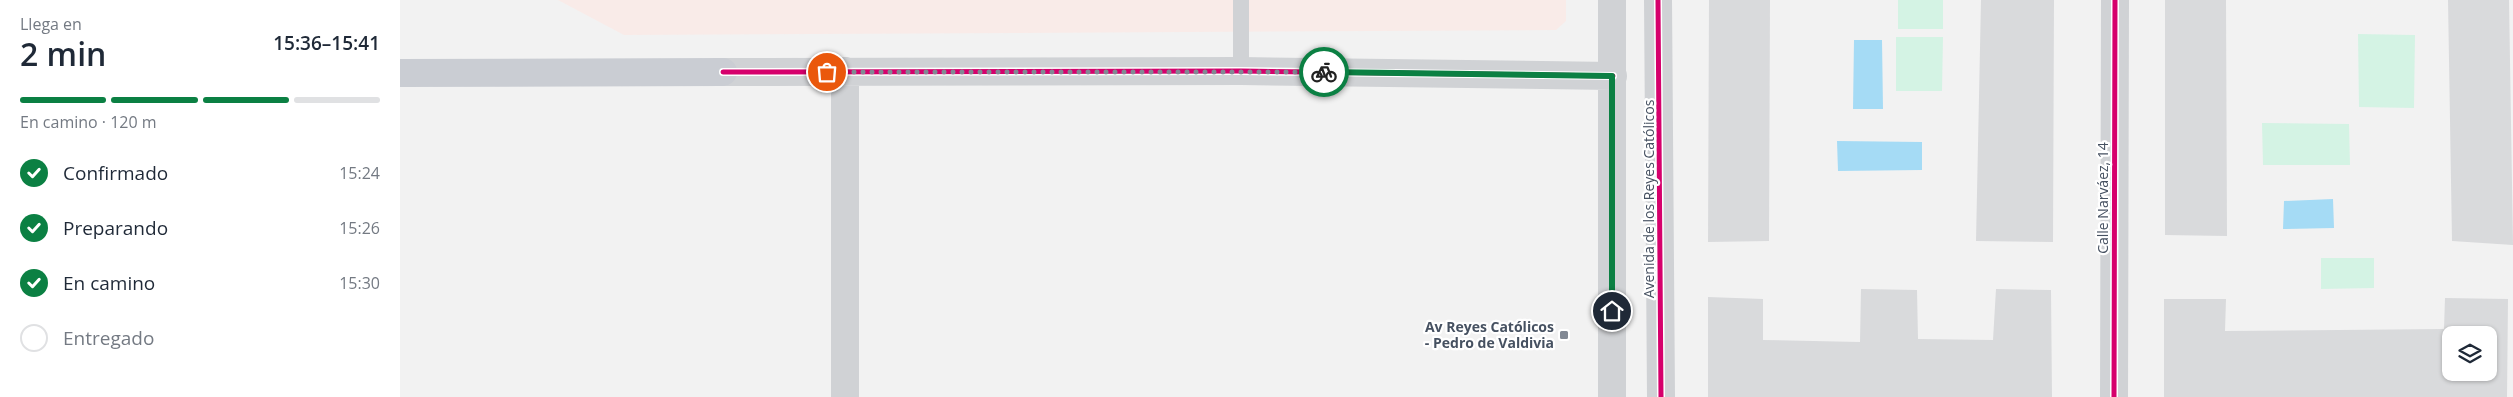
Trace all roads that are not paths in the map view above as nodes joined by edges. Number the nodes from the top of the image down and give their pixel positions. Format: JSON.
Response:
{"nodes":[{"id":1,"x":1241,"y":0,"type":"edge"},
{"id":2,"x":1612,"y":0,"type":"edge"},
{"id":3,"x":1658,"y":0,"type":"edge"},
{"id":4,"x":2115,"y":0,"type":"edge"},
{"id":5,"x":1241,"y":71,"type":"junction"},
{"id":6,"x":723,"y":72,"type":"joint"},
{"id":7,"x":845,"y":72,"type":"junction"},
{"id":8,"x":400,"y":73,"type":"edge"},
{"id":9,"x":1612,"y":76,"type":"junction"},
{"id":10,"x":845,"y":397,"type":"edge"},
{"id":11,"x":1612,"y":397,"type":"edge"},
{"id":12,"x":1661,"y":397,"type":"edge"},
{"id":13,"x":2114,"y":397,"type":"edge"}],
"edges":[{"from":1,"to":5,"type":"lane"},
{"from":2,"to":9,"type":"street"},
{"from":3,"to":12,"type":"street","name":"Avenida de los Reyes Católicos"},
{"from":4,"to":13,"type":"street","name":"Calle Narváez, 14"},
{"from":5,"to":7,"type":"street"},
{"from":5,"to":9,"type":"street"},
{"from":6,"to":7,"type":"street"},
{"from":6,"to":8,"type":"main road"},
{"from":7,"to":10,"type":"street"},
{"from":9,"to":11,"type":"street"}]}
